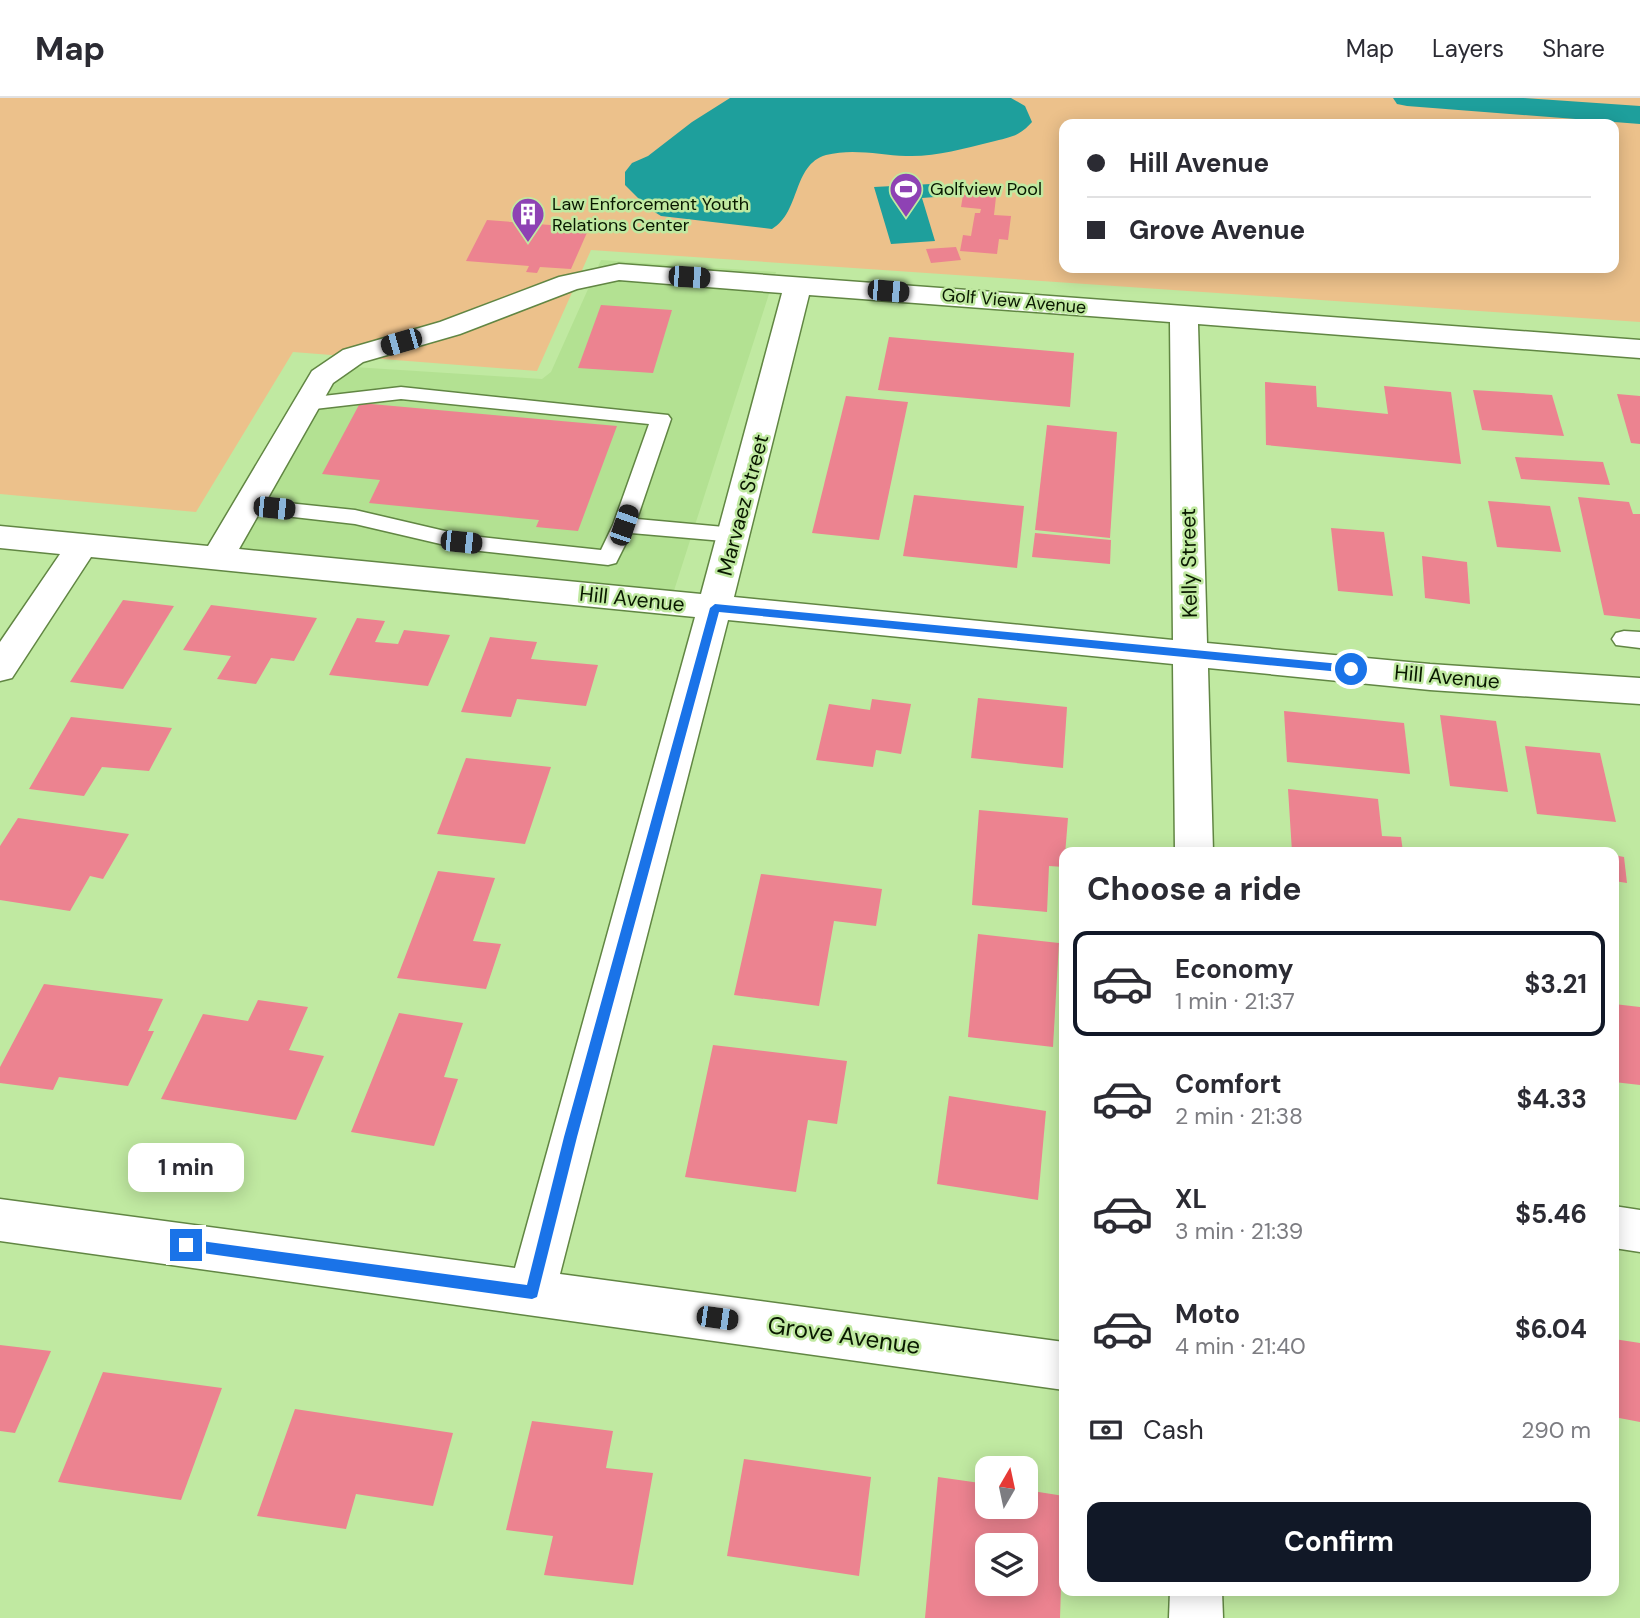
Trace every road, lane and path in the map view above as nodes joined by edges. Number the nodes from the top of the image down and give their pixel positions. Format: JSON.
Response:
{"nodes":[{"id":1,"x":799,"y":284,"type":"junction"},
{"id":2,"x":1184,"y":315,"type":"junction"},
{"id":3,"x":1640,"y":349,"type":"edge"},
{"id":4,"x":306,"y":404,"type":"junction"},
{"id":5,"x":248,"y":506,"type":"junction"},
{"id":6,"x":624,"y":525,"type":"junction"},
{"id":7,"x":735,"y":536,"type":"junction"},
{"id":8,"x":0,"y":537,"type":"edge"},
{"id":9,"x":82,"y":545,"type":"junction"},
{"id":10,"x":218,"y":558,"type":"junction"},
{"id":11,"x":715,"y":608,"type":"junction"},
{"id":12,"x":1192,"y":653,"type":"junction"},
{"id":13,"x":0,"y":669,"type":"edge"},
{"id":14,"x":1640,"y":691,"type":"edge"},
{"id":15,"x":1194,"y":847,"type":"edge"},
{"id":16,"x":0,"y":1220,"type":"edge"},
{"id":17,"x":1619,"y":1228,"type":"edge"},
{"id":18,"x":1640,"y":1231,"type":"edge"},
{"id":19,"x":532,"y":1293,"type":"junction"},
{"id":20,"x":1059,"y":1365,"type":"edge"},
{"id":21,"x":1196,"y":1596,"type":"edge"},
{"id":22,"x":1196,"y":1618,"type":"edge"}],
"edges":[{"from":1,"to":2,"type":"street","name":"Golf View Avenue"},
{"from":1,"to":4,"type":"street","name":"Golf View Avenue"},
{"from":1,"to":7,"type":"street","name":"Marvaez Street"},
{"from":2,"to":3,"type":"street","name":"Golf View Avenue"},
{"from":2,"to":12,"type":"street","name":"Kelly Street"},
{"from":4,"to":5,"type":"street","name":"Golf View Avenue"},
{"from":4,"to":6,"type":"lane"},
{"from":5,"to":6,"type":"lane"},
{"from":5,"to":10,"type":"street","name":"Golf View Avenue"},
{"from":6,"to":7,"type":"lane"},
{"from":7,"to":11,"type":"street","name":"Marvaez Street"},
{"from":8,"to":9,"type":"street","name":"Hill Avenue"},
{"from":9,"to":10,"type":"street","name":"Hill Avenue"},
{"from":9,"to":13,"type":"street"},
{"from":10,"to":11,"type":"street","name":"Hill Avenue"},
{"from":11,"to":12,"type":"street","name":"Hill Avenue"},
{"from":11,"to":19,"type":"street","name":"Marvaez Street"},
{"from":12,"to":14,"type":"street","name":"Hill Avenue"},
{"from":12,"to":15,"type":"street","name":"Kelly Street"},
{"from":16,"to":19,"type":"street","name":"Grove Avenue"},
{"from":17,"to":18,"type":"street"},
{"from":19,"to":20,"type":"street","name":"Grove Avenue"},
{"from":21,"to":22,"type":"street"}]}
